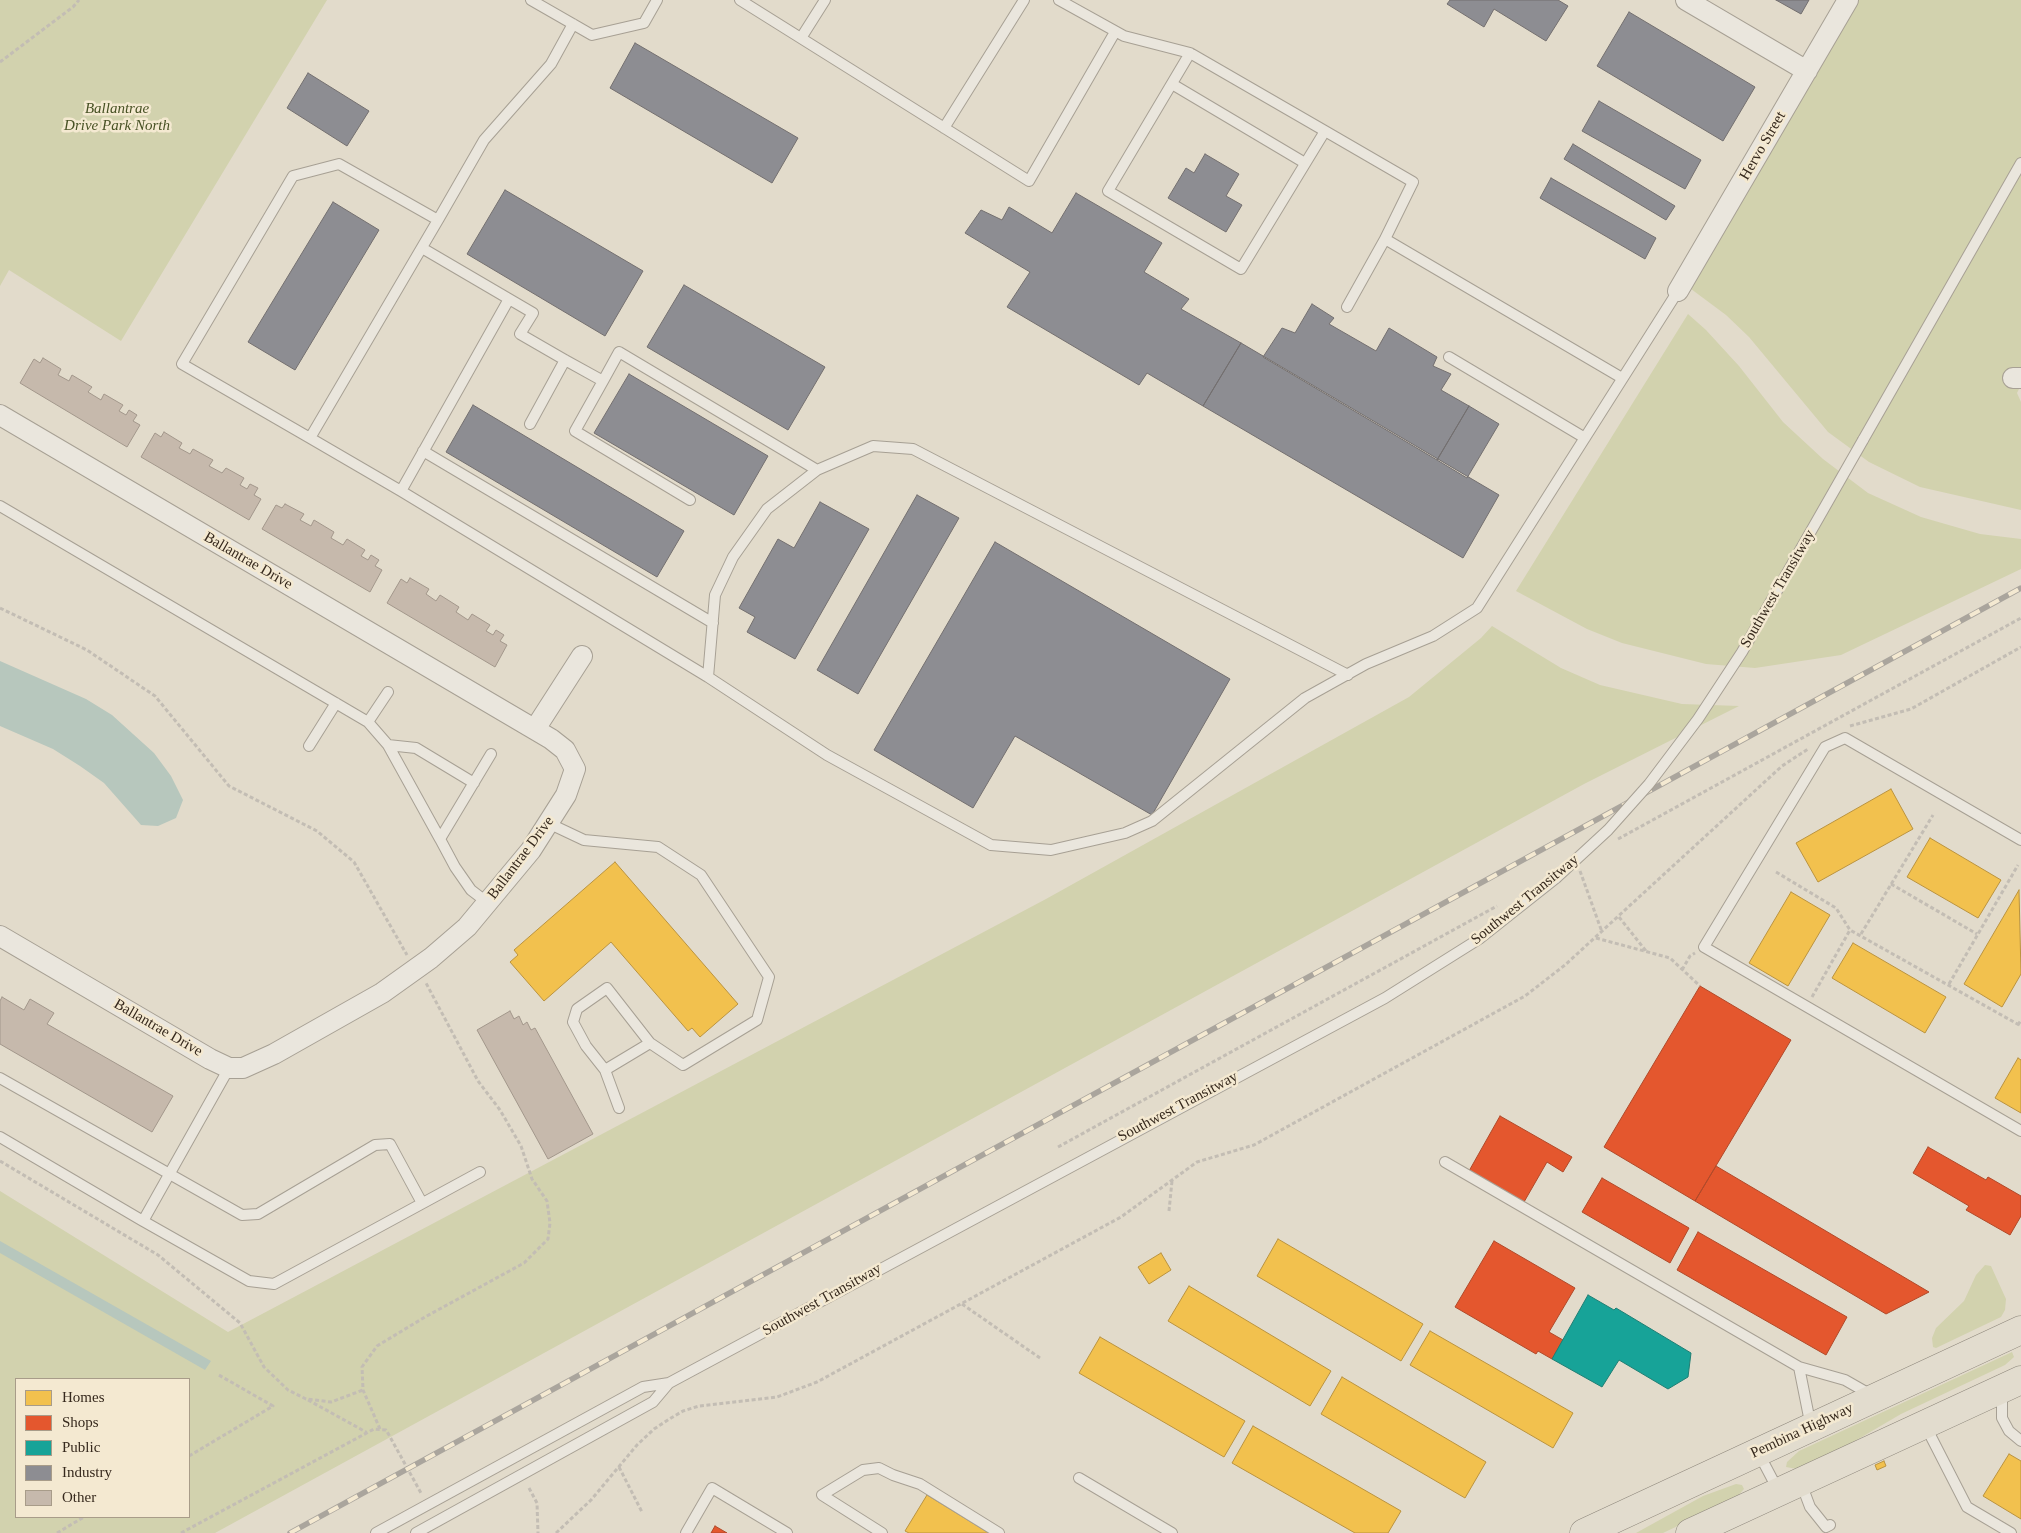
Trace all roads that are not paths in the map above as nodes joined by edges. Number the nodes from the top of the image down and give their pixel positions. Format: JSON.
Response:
{"nodes":[{"id":1,"x":531,"y":0,"type":"edge"},
{"id":2,"x":657,"y":0,"type":"edge"},
{"id":3,"x":740,"y":0,"type":"edge"},
{"id":4,"x":825,"y":0,"type":"edge"},
{"id":5,"x":1024,"y":0,"type":"edge"},
{"id":6,"x":1059,"y":0,"type":"edge"},
{"id":7,"x":1686,"y":0,"type":"edge"},
{"id":8,"x":1848,"y":0,"type":"edge"},
{"id":9,"x":573,"y":24,"type":"junction"},
{"id":10,"x":1115,"y":32,"type":"junction"},
{"id":11,"x":801,"y":38,"type":"junction"},
{"id":12,"x":1190,"y":54,"type":"junction"},
{"id":13,"x":1807,"y":71,"type":"junction"},
{"id":14,"x":1172,"y":84,"type":"junction"},
{"id":15,"x":944,"y":128,"type":"junction"},
{"id":16,"x":1325,"y":131,"type":"junction"},
{"id":17,"x":1305,"y":163,"type":"junction"},
{"id":18,"x":2021,"y":163,"type":"edge"},
{"id":19,"x":438,"y":220,"type":"junction"},
{"id":20,"x":1385,"y":239,"type":"junction"},
{"id":21,"x":422,"y":248,"type":"junction"},
{"id":22,"x":1678,"y":291,"type":"joint"},
{"id":23,"x":510,"y":299,"type":"junction"},
{"id":24,"x":1347,"y":307,"type":"dead end"},
{"id":25,"x":1449,"y":357,"type":"dead end"},
{"id":26,"x":565,"y":360,"type":"junction"},
{"id":27,"x":1622,"y":378,"type":"junction"},
{"id":28,"x":603,"y":381,"type":"junction"},
{"id":29,"x":0,"y":415,"type":"edge"},
{"id":30,"x":530,"y":424,"type":"dead end"},
{"id":31,"x":310,"y":438,"type":"junction"},
{"id":32,"x":1585,"y":438,"type":"junction"},
{"id":33,"x":423,"y":451,"type":"junction"},
{"id":34,"x":817,"y":470,"type":"junction"},
{"id":35,"x":401,"y":491,"type":"junction"},
{"id":36,"x":690,"y":500,"type":"dead end"},
{"id":37,"x":0,"y":506,"type":"edge"},
{"id":38,"x":712,"y":623,"type":"junction"},
{"id":39,"x":582,"y":656,"type":"dead end"},
{"id":40,"x":1348,"y":675,"type":"junction"},
{"id":41,"x":708,"y":677,"type":"junction"},
{"id":42,"x":388,"y":692,"type":"dead end"},
{"id":43,"x":336,"y":703,"type":"junction"},
{"id":44,"x":368,"y":722,"type":"junction"},
{"id":45,"x":534,"y":730,"type":"junction"},
{"id":46,"x":388,"y":745,"type":"junction"},
{"id":47,"x":309,"y":746,"type":"dead end"},
{"id":48,"x":491,"y":754,"type":"dead end"},
{"id":49,"x":474,"y":783,"type":"junction"},
{"id":50,"x":548,"y":823,"type":"junction"},
{"id":51,"x":440,"y":839,"type":"junction"},
{"id":52,"x":2021,"y":840,"type":"edge"},
{"id":53,"x":488,"y":903,"type":"junction"},
{"id":54,"x":0,"y":936,"type":"edge"},
{"id":55,"x":650,"y":1043,"type":"junction"},
{"id":56,"x":229,"y":1068,"type":"junction"},
{"id":57,"x":604,"y":1070,"type":"junction"},
{"id":58,"x":0,"y":1078,"type":"edge"},
{"id":59,"x":619,"y":1108,"type":"dead end"},
{"id":60,"x":2021,"y":1131,"type":"edge"},
{"id":61,"x":0,"y":1137,"type":"edge"},
{"id":62,"x":1445,"y":1162,"type":"dead end"},
{"id":63,"x":480,"y":1172,"type":"dead end"},
{"id":64,"x":170,"y":1176,"type":"junction"},
{"id":65,"x":422,"y":1203,"type":"junction"},
{"id":66,"x":143,"y":1221,"type":"junction"},
{"id":67,"x":2021,"y":1330,"type":"edge"},
{"id":68,"x":1799,"y":1367,"type":"junction"},
{"id":69,"x":668,"y":1383,"type":"junction"},
{"id":70,"x":2012,"y":1384,"type":"edge"},
{"id":71,"x":1876,"y":1397,"type":"junction"},
{"id":72,"x":1924,"y":1424,"type":"junction"},
{"id":73,"x":1811,"y":1427,"type":"junction"},
{"id":74,"x":2021,"y":1441,"type":"edge"},
{"id":75,"x":1758,"y":1452,"type":"junction"},
{"id":76,"x":1079,"y":1478,"type":"dead end"},
{"id":77,"x":1789,"y":1486,"type":"junction"},
{"id":78,"x":1830,"y":1528,"type":"edge"},
{"id":79,"x":376,"y":1533,"type":"edge"},
{"id":80,"x":416,"y":1533,"type":"edge"},
{"id":81,"x":686,"y":1533,"type":"edge"},
{"id":82,"x":786,"y":1533,"type":"edge"},
{"id":83,"x":882,"y":1533,"type":"edge"},
{"id":84,"x":998,"y":1533,"type":"edge"},
{"id":85,"x":1172,"y":1533,"type":"edge"},
{"id":86,"x":1584,"y":1533,"type":"edge"},
{"id":87,"x":1690,"y":1533,"type":"edge"},
{"id":88,"x":2011,"y":1533,"type":"edge"}],
"edges":[{"from":1,"to":9,"type":"lane"},
{"from":2,"to":9,"type":"lane"},
{"from":3,"to":11,"type":"lane"},
{"from":4,"to":11,"type":"lane"},
{"from":5,"to":15,"type":"lane"},
{"from":6,"to":10,"type":"lane"},
{"from":7,"to":13,"type":"street"},
{"from":8,"to":13,"type":"street","name":"Hervo Street"},
{"from":9,"to":19,"type":"lane"},
{"from":10,"to":12,"type":"lane"},
{"from":10,"to":15,"type":"lane"},
{"from":11,"to":15,"type":"lane"},
{"from":12,"to":14,"type":"lane"},
{"from":12,"to":16,"type":"lane"},
{"from":13,"to":22,"type":"street","name":"Hervo Street"},
{"from":14,"to":17,"type":"lane"},
{"from":14,"to":17,"type":"lane"},
{"from":16,"to":17,"type":"lane"},
{"from":16,"to":20,"type":"lane"},
{"from":18,"to":69,"type":"lane","name":"Southwest Transitway","bridge":true},
{"from":19,"to":21,"type":"lane"},
{"from":19,"to":31,"type":"lane"},
{"from":20,"to":24,"type":"lane"},
{"from":20,"to":27,"type":"lane"},
{"from":21,"to":23,"type":"lane"},
{"from":21,"to":31,"type":"lane"},
{"from":22,"to":27,"type":"lane"},
{"from":23,"to":26,"type":"lane"},
{"from":23,"to":33,"type":"lane"},
{"from":25,"to":32,"type":"lane"},
{"from":26,"to":28,"type":"lane"},
{"from":26,"to":30,"type":"lane"},
{"from":27,"to":32,"type":"lane"},
{"from":28,"to":34,"type":"lane"},
{"from":28,"to":36,"type":"lane"},
{"from":29,"to":45,"type":"street","name":"Ballantrae Drive"},
{"from":31,"to":35,"type":"lane"},
{"from":32,"to":40,"type":"lane"},
{"from":33,"to":35,"type":"lane"},
{"from":33,"to":38,"type":"lane"},
{"from":34,"to":38,"type":"lane"},
{"from":34,"to":40,"type":"lane"},
{"from":35,"to":41,"type":"lane"},
{"from":37,"to":43,"type":"lane"},
{"from":38,"to":41,"type":"lane"},
{"from":39,"to":45,"type":"street"},
{"from":40,"to":41,"type":"lane"},
{"from":42,"to":44,"type":"lane"},
{"from":43,"to":44,"type":"lane"},
{"from":43,"to":47,"type":"lane"},
{"from":44,"to":46,"type":"lane"},
{"from":45,"to":50,"type":"street","name":"Ballantrae Drive"},
{"from":46,"to":49,"type":"lane"},
{"from":46,"to":51,"type":"lane"},
{"from":48,"to":49,"type":"lane"},
{"from":49,"to":51,"type":"lane"},
{"from":50,"to":53,"type":"street","name":"Ballantrae Drive"},
{"from":50,"to":55,"type":"lane"},
{"from":51,"to":53,"type":"lane"},
{"from":52,"to":60,"type":"lane"},
{"from":53,"to":56,"type":"street","name":"Ballantrae Drive"},
{"from":54,"to":56,"type":"street","name":"Ballantrae Drive"},
{"from":55,"to":57,"type":"lane"},
{"from":55,"to":57,"type":"lane"},
{"from":56,"to":64,"type":"lane"},
{"from":57,"to":59,"type":"lane"},
{"from":58,"to":64,"type":"lane"},
{"from":61,"to":66,"type":"lane"},
{"from":62,"to":68,"type":"lane"},
{"from":63,"to":65,"type":"lane"},
{"from":64,"to":65,"type":"lane"},
{"from":64,"to":66,"type":"lane"},
{"from":65,"to":66,"type":"lane"},
{"from":67,"to":71,"type":"main road","name":"Pembina Highway"},
{"from":68,"to":71,"type":"lane"},
{"from":68,"to":73,"type":"lane"},
{"from":69,"to":79,"type":"lane","name":"Southwest Transitway"},
{"from":69,"to":80,"type":"lane","name":"Southwest Transitway"},
{"from":70,"to":72,"type":"main road"},
{"from":70,"to":74,"type":"lane"},
{"from":71,"to":73,"type":"main road","name":"Pembina Highway"},
{"from":72,"to":77,"type":"main road"},
{"from":72,"to":88,"type":"lane"},
{"from":73,"to":75,"type":"main road","name":"Pembina Highway"},
{"from":75,"to":77,"type":"lane"},
{"from":75,"to":86,"type":"main road","name":"Pembina Highway"},
{"from":76,"to":85,"type":"lane"},
{"from":77,"to":78,"type":"lane"},
{"from":77,"to":87,"type":"main road"},
{"from":81,"to":82,"type":"lane"},
{"from":83,"to":84,"type":"lane"}]}
